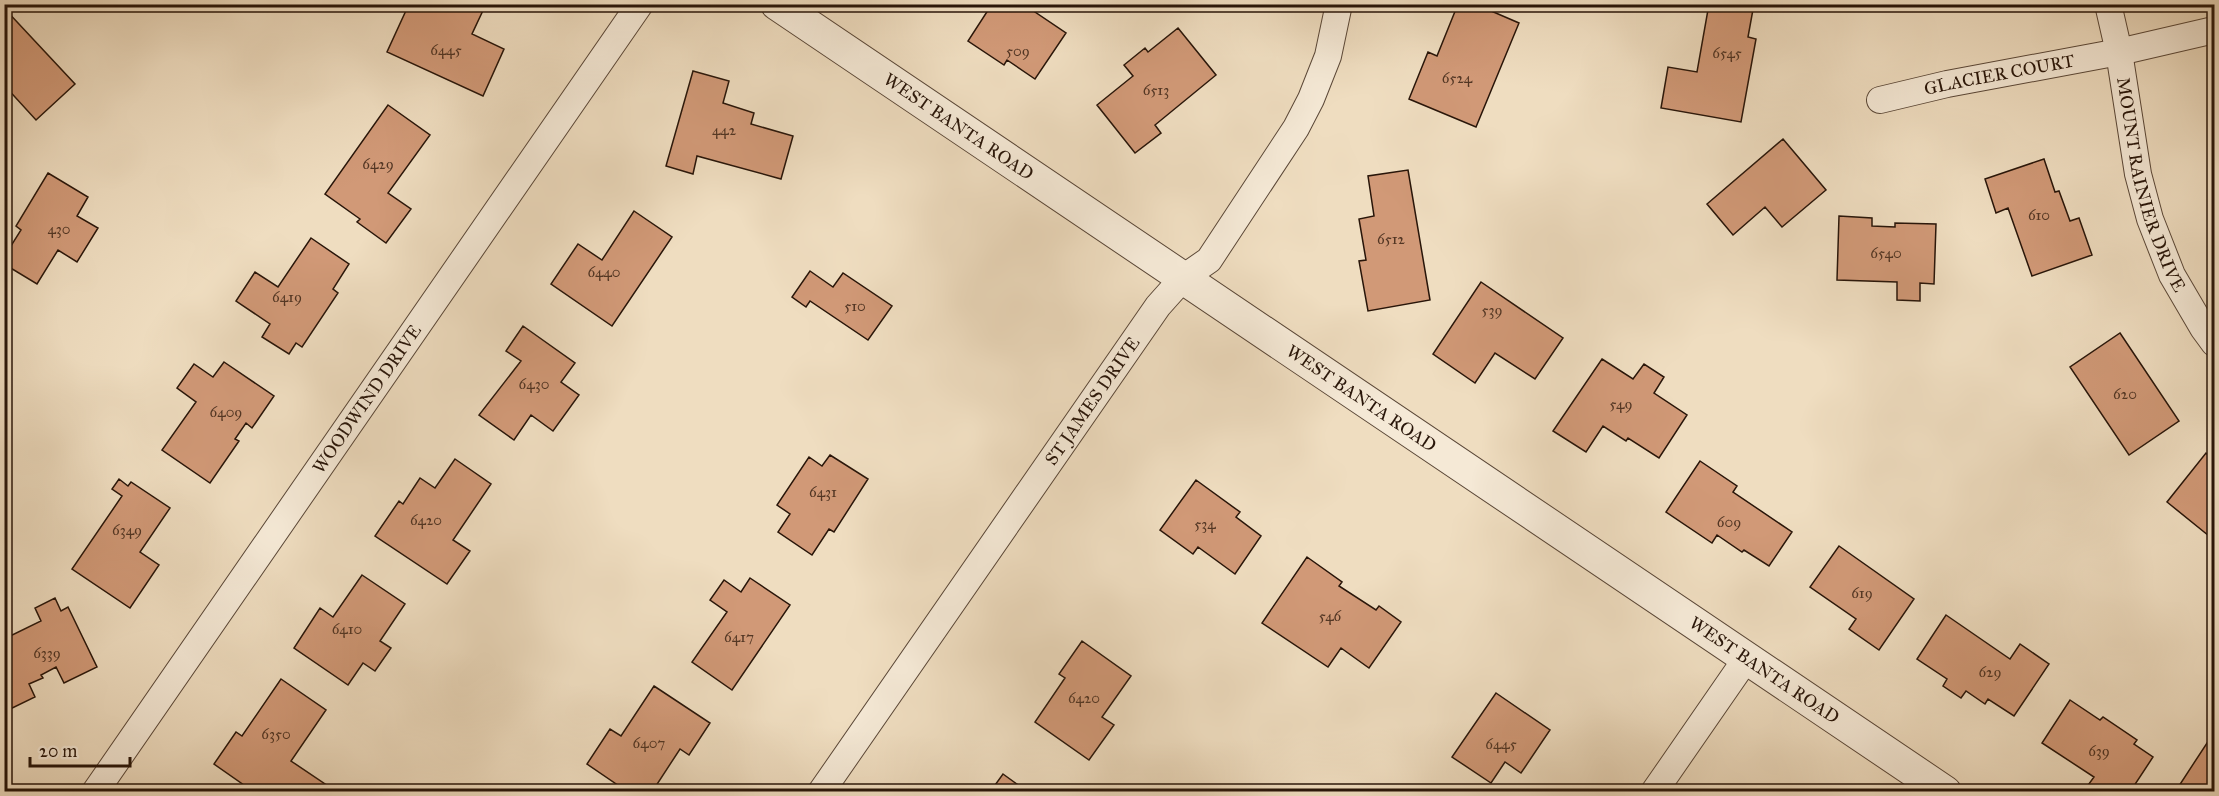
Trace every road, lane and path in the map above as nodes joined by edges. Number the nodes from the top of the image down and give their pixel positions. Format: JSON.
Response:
{"nodes":[{"id":1,"x":640,"y":4,"type":"edge"},
{"id":2,"x":777,"y":4,"type":"edge"},
{"id":3,"x":1339,"y":4,"type":"edge"},
{"id":4,"x":2108,"y":4,"type":"edge"},
{"id":5,"x":2214,"y":30,"type":"edge"},
{"id":6,"x":2119,"y":52,"type":"junction"},
{"id":7,"x":1880,"y":100,"type":"dead end"},
{"id":8,"x":1183,"y":278,"type":"junction"},
{"id":9,"x":2214,"y":343,"type":"edge"},
{"id":10,"x":1746,"y":659,"type":"junction"},
{"id":11,"x":95,"y":792,"type":"edge"},
{"id":12,"x":821,"y":792,"type":"edge"},
{"id":13,"x":1654,"y":792,"type":"edge"},
{"id":14,"x":1945,"y":792,"type":"edge"}],
"edges":[{"from":1,"to":11,"type":"street","name":"WOODWIND DRIVE"},
{"from":2,"to":8,"type":"street","name":"WEST BANTA ROAD"},
{"from":3,"to":8,"type":"street","name":"ST JAMES DRIVE"},
{"from":4,"to":6,"type":"street","name":"MOUNT RAINIER DRIVE"},
{"from":5,"to":6,"type":"street","name":"GLACIER COURT"},
{"from":6,"to":7,"type":"street","name":"GLACIER COURT"},
{"from":6,"to":9,"type":"street","name":"MOUNT RAINIER DRIVE"},
{"from":8,"to":10,"type":"street","name":"WEST BANTA ROAD"},
{"from":8,"to":12,"type":"street","name":"ST JAMES DRIVE"},
{"from":10,"to":13,"type":"street"},
{"from":10,"to":14,"type":"street","name":"WEST BANTA ROAD"}]}
